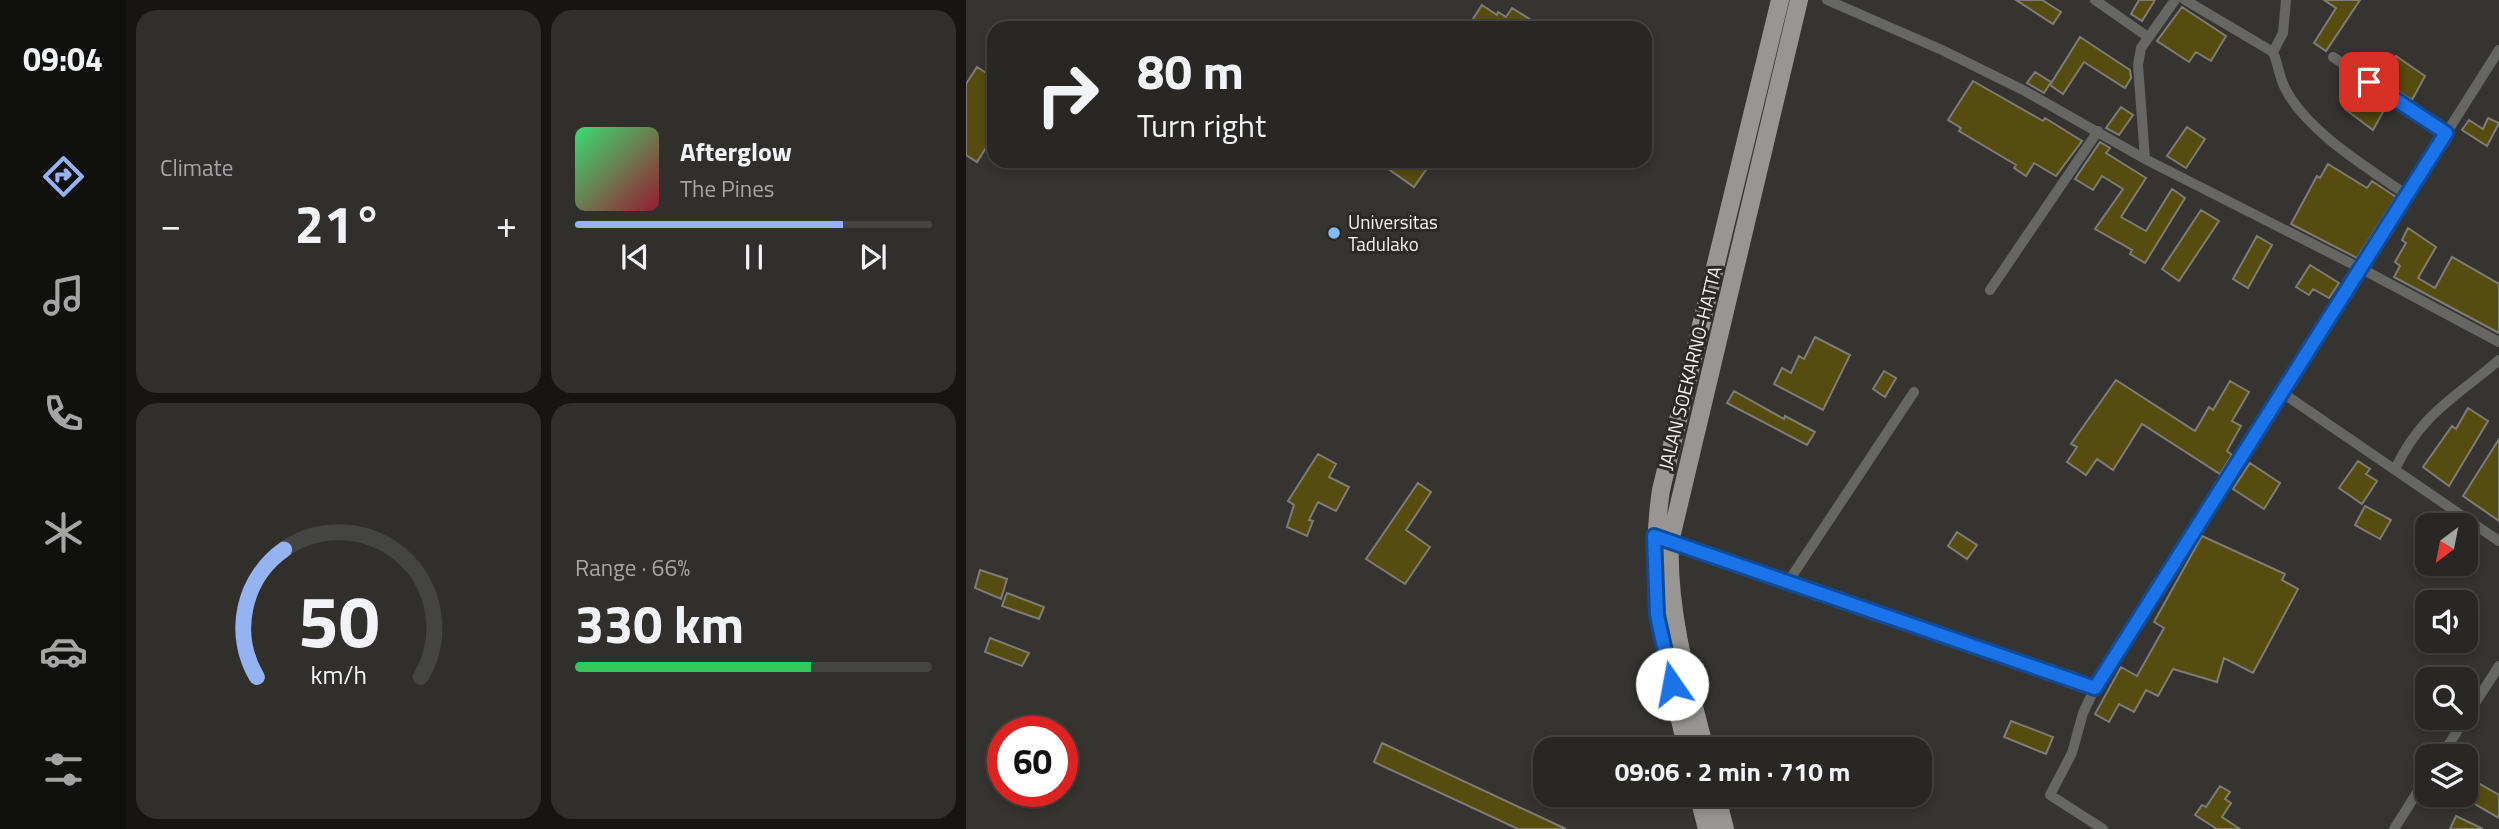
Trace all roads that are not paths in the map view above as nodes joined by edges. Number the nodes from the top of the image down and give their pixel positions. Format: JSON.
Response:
{"nodes":[{"id":1,"x":1780,"y":0,"type":"edge"},
{"id":2,"x":1799,"y":0,"type":"edge"},
{"id":3,"x":1826,"y":0,"type":"edge"},
{"id":4,"x":2095,"y":0,"type":"edge"},
{"id":5,"x":2175,"y":0,"type":"edge"},
{"id":6,"x":2185,"y":0,"type":"edge"},
{"id":7,"x":2286,"y":0,"type":"edge"},
{"id":8,"x":2148,"y":37,"type":"junction"},
{"id":9,"x":2273,"y":52,"type":"junction"},
{"id":10,"x":2333,"y":57,"type":"dead end"},
{"id":11,"x":2497,"y":57,"type":"edge"},
{"id":12,"x":2098,"y":131,"type":"junction"},
{"id":13,"x":2446,"y":133,"type":"junction"},
{"id":14,"x":2145,"y":159,"type":"junction"},
{"id":15,"x":2407,"y":195,"type":"junction"},
{"id":16,"x":2362,"y":269,"type":"junction"},
{"id":17,"x":1990,"y":289,"type":"dead end"},
{"id":18,"x":2499,"y":342,"type":"edge"},
{"id":19,"x":2499,"y":360,"type":"edge"},
{"id":20,"x":1914,"y":391,"type":"dead end"},
{"id":21,"x":2284,"y":394,"type":"junction"},
{"id":22,"x":2396,"y":467,"type":"junction"},
{"id":23,"x":1662,"y":539,"type":"junction"},
{"id":24,"x":2499,"y":541,"type":"edge"},
{"id":25,"x":1788,"y":582,"type":"junction"},
{"id":26,"x":2499,"y":666,"type":"edge"},
{"id":27,"x":2095,"y":688,"type":"junction"},
{"id":28,"x":2478,"y":698,"type":"edge"},
{"id":29,"x":1684,"y":737,"type":"edge"},
{"id":30,"x":1702,"y":737,"type":"edge"},
{"id":31,"x":2415,"y":796,"type":"edge"},
{"id":32,"x":1701,"y":807,"type":"edge"},
{"id":33,"x":1719,"y":807,"type":"edge"},
{"id":34,"x":1707,"y":829,"type":"edge"},
{"id":35,"x":1725,"y":829,"type":"edge"},
{"id":36,"x":2103,"y":829,"type":"edge"},
{"id":37,"x":2394,"y":829,"type":"edge"}],
"edges":[{"from":1,"to":23,"type":"main road","name":"JALAN SOEKARNO-HATTA"},
{"from":2,"to":23,"type":"main road","name":"JALAN SOEKARNO-HATTA"},
{"from":3,"to":12,"type":"street"},
{"from":4,"to":8,"type":"street"},
{"from":5,"to":8,"type":"street"},
{"from":6,"to":9,"type":"street"},
{"from":7,"to":9,"type":"street"},
{"from":8,"to":14,"type":"street"},
{"from":9,"to":15,"type":"street"},
{"from":10,"to":13,"type":"street"},
{"from":11,"to":13,"type":"street"},
{"from":12,"to":14,"type":"street"},
{"from":12,"to":17,"type":"street"},
{"from":13,"to":15,"type":"street"},
{"from":14,"to":16,"type":"street"},
{"from":15,"to":16,"type":"street"},
{"from":16,"to":18,"type":"street"},
{"from":16,"to":21,"type":"street"},
{"from":19,"to":22,"type":"street"},
{"from":20,"to":25,"type":"street"},
{"from":21,"to":22,"type":"street"},
{"from":21,"to":27,"type":"street"},
{"from":22,"to":24,"type":"street"},
{"from":23,"to":25,"type":"street"},
{"from":23,"to":29,"type":"main road","name":"JALAN SOEKARNO-HATTA"},
{"from":23,"to":30,"type":"main road","name":"JALAN SOEKARNO-HATTA"},
{"from":25,"to":27,"type":"street"},
{"from":26,"to":28,"type":"street"},
{"from":27,"to":36,"type":"street"},
{"from":31,"to":37,"type":"street"},
{"from":32,"to":34,"type":"main road"},
{"from":33,"to":35,"type":"main road"}]}
